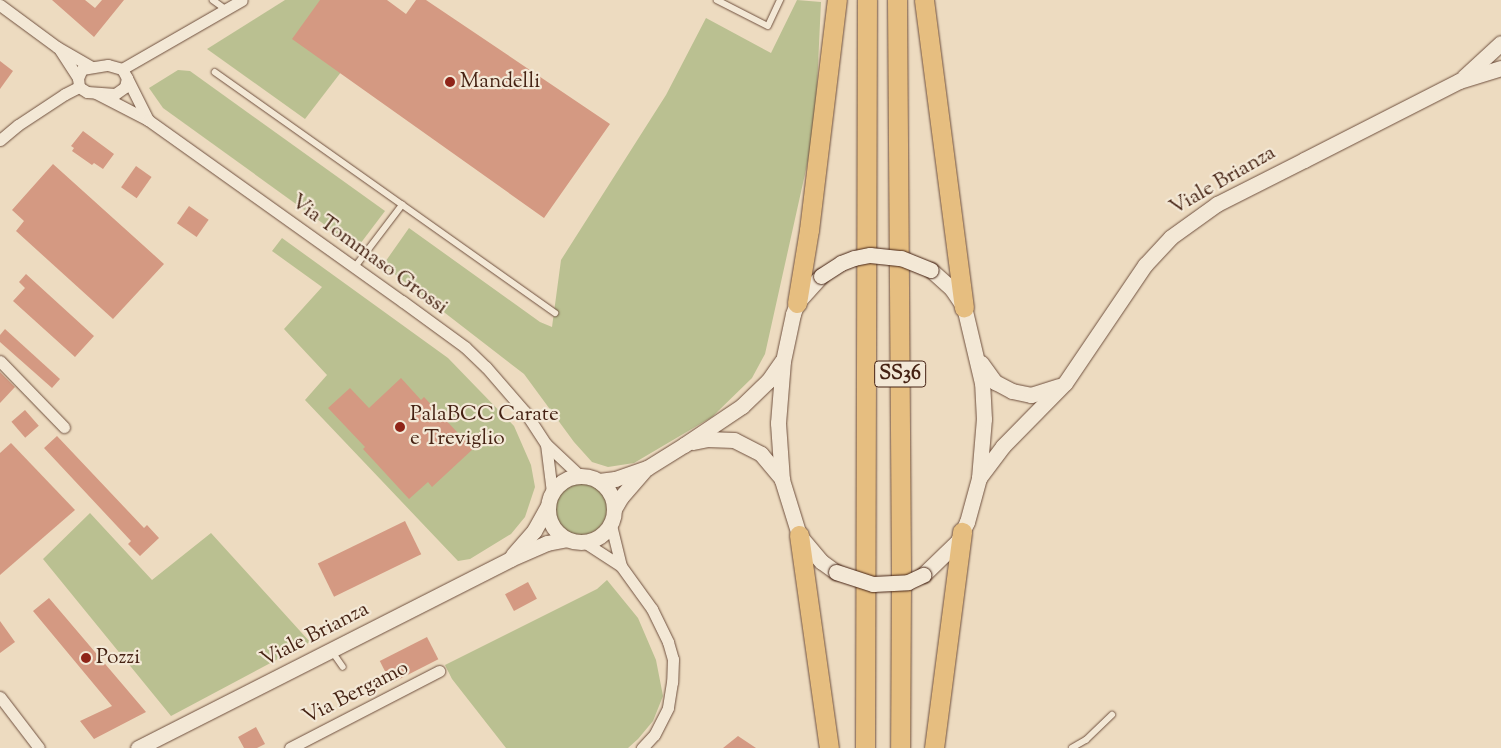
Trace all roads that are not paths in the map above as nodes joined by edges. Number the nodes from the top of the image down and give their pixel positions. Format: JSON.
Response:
{"nodes":[{"id":1,"x":213,"y":0,"type":"edge"},
{"id":2,"x":242,"y":0,"type":"edge"},
{"id":3,"x":717,"y":0,"type":"edge"},
{"id":4,"x":867,"y":0,"type":"edge"},
{"id":5,"x":897,"y":0,"type":"edge"},
{"id":6,"x":924,"y":0,"type":"edge"},
{"id":7,"x":778,"y":1,"type":"edge"},
{"id":8,"x":835,"y":2,"type":"edge"},
{"id":9,"x":0,"y":5,"type":"edge"},
{"id":10,"x":227,"y":10,"type":"junction"},
{"id":11,"x":1501,"y":43,"type":"edge"},
{"id":12,"x":57,"y":47,"type":"junction"},
{"id":13,"x":154,"y":51,"type":"junction"},
{"id":14,"x":108,"y":65,"type":"junction"},
{"id":15,"x":90,"y":67,"type":"junction"},
{"id":16,"x":1501,"y":68,"type":"edge"},
{"id":17,"x":215,"y":72,"type":"dead end"},
{"id":18,"x":124,"y":73,"type":"junction"},
{"id":19,"x":1459,"y":81,"type":"junction"},
{"id":20,"x":85,"y":87,"type":"junction"},
{"id":21,"x":148,"y":120,"type":"junction"},
{"id":22,"x":0,"y":140,"type":"edge"},
{"id":23,"x":402,"y":205,"type":"junction"},
{"id":24,"x":354,"y":267,"type":"junction"},
{"id":25,"x":797,"y":303,"type":"junction"},
{"id":26,"x":964,"y":307,"type":"junction"},
{"id":27,"x":555,"y":313,"type":"dead end"},
{"id":28,"x":978,"y":358,"type":"junction"},
{"id":29,"x":0,"y":361,"type":"edge"},
{"id":30,"x":783,"y":361,"type":"junction"},
{"id":31,"x":1065,"y":383,"type":"junction"},
{"id":32,"x":64,"y":428,"type":"dead end"},
{"id":33,"x":546,"y":444,"type":"junction"},
{"id":34,"x":684,"y":445,"type":"junction"},
{"id":35,"x":647,"y":468,"type":"junction"},
{"id":36,"x":580,"y":476,"type":"junction"},
{"id":37,"x":979,"y":478,"type":"junction"},
{"id":38,"x":782,"y":480,"type":"junction"},
{"id":39,"x":599,"y":481,"type":"junction"},
{"id":40,"x":550,"y":499,"type":"junction"},
{"id":41,"x":614,"y":509,"type":"junction"},
{"id":42,"x":610,"y":524,"type":"junction"},
{"id":43,"x":962,"y":532,"type":"junction"},
{"id":44,"x":799,"y":535,"type":"junction"},
{"id":45,"x":567,"y":539,"type":"junction"},
{"id":46,"x":584,"y":542,"type":"junction"},
{"id":47,"x":510,"y":559,"type":"junction"},
{"id":48,"x":621,"y":566,"type":"junction"},
{"id":49,"x":332,"y":651,"type":"junction"},
{"id":50,"x":342,"y":668,"type":"dead end"},
{"id":51,"x":439,"y":671,"type":"dead end"},
{"id":52,"x":0,"y":697,"type":"edge"},
{"id":53,"x":1112,"y":715,"type":"dead end"},
{"id":54,"x":297,"y":747,"type":"edge"},
{"id":55,"x":39,"y":748,"type":"edge"},
{"id":56,"x":138,"y":748,"type":"edge"},
{"id":57,"x":642,"y":748,"type":"edge"},
{"id":58,"x":829,"y":748,"type":"edge"},
{"id":59,"x":865,"y":748,"type":"edge"},
{"id":60,"x":900,"y":748,"type":"edge"},
{"id":61,"x":934,"y":748,"type":"edge"},
{"id":62,"x":1072,"y":748,"type":"edge"}],
"edges":[{"from":1,"to":10,"type":"lane"},
{"from":2,"to":10,"type":"street"},
{"from":3,"to":7,"type":"lane"},
{"from":4,"to":59,"type":"highway","number":"SS36"},
{"from":5,"to":60,"type":"highway","number":"SS36"},
{"from":6,"to":26,"type":"highway"},
{"from":8,"to":25,"type":"highway"},
{"from":9,"to":12,"type":"street"},
{"from":10,"to":13,"type":"street"},
{"from":11,"to":19,"type":"main road"},
{"from":12,"to":15,"type":"street"},
{"from":12,"to":20,"type":"street"},
{"from":13,"to":14,"type":"street"},
{"from":13,"to":18,"type":"street"},
{"from":14,"to":15,"type":"street"},
{"from":14,"to":18,"type":"street"},
{"from":15,"to":20,"type":"street"},
{"from":16,"to":19,"type":"main road"},
{"from":17,"to":23,"type":"lane"},
{"from":18,"to":20,"type":"street"},
{"from":18,"to":21,"type":"street"},
{"from":19,"to":31,"type":"main road","name":"Viale Brianza"},
{"from":20,"to":21,"type":"street","name":"Via Tommaso Grossi"},
{"from":20,"to":22,"type":"street"},
{"from":21,"to":24,"type":"street","name":"Via Tommaso Grossi"},
{"from":23,"to":24,"type":"lane"},
{"from":23,"to":27,"type":"lane"},
{"from":24,"to":33,"type":"street","name":"Via Tommaso Grossi"},
{"from":25,"to":26,"type":"main road","bridge":true},
{"from":25,"to":30,"type":"main road"},
{"from":26,"to":28,"type":"main road"},
{"from":28,"to":31,"type":"main road"},
{"from":28,"to":37,"type":"main road"},
{"from":29,"to":32,"type":"street"},
{"from":30,"to":34,"type":"main road"},
{"from":30,"to":38,"type":"main road"},
{"from":31,"to":37,"type":"main road","name":"Viale Brianza"},
{"from":33,"to":36,"type":"street","name":"Via Tommaso Grossi"},
{"from":33,"to":40,"type":"street","name":"Via Tommaso Grossi"},
{"from":34,"to":35,"type":"main road"},
{"from":34,"to":38,"type":"main road"},
{"from":35,"to":39,"type":"main road"},
{"from":35,"to":41,"type":"main road"},
{"from":36,"to":39,"type":"main road"},
{"from":36,"to":40,"type":"main road"},
{"from":37,"to":43,"type":"main road"},
{"from":38,"to":44,"type":"main road"},
{"from":39,"to":41,"type":"main road"},
{"from":40,"to":45,"type":"main road"},
{"from":40,"to":47,"type":"main road","name":"Viale Brianza"},
{"from":41,"to":42,"type":"main road"},
{"from":42,"to":46,"type":"main road"},
{"from":42,"to":48,"type":"street"},
{"from":43,"to":44,"type":"main road","bridge":true},
{"from":43,"to":61,"type":"highway"},
{"from":44,"to":58,"type":"highway"},
{"from":45,"to":46,"type":"main road"},
{"from":45,"to":47,"type":"main road","name":"Viale Brianza"},
{"from":46,"to":48,"type":"street"},
{"from":47,"to":49,"type":"main road","name":"Viale Brianza"},
{"from":48,"to":57,"type":"street"},
{"from":49,"to":50,"type":"lane"},
{"from":49,"to":56,"type":"main road","name":"Viale Brianza"},
{"from":51,"to":54,"type":"street","name":"Via Bergamo"},
{"from":52,"to":55,"type":"street"},
{"from":53,"to":62,"type":"lane"}]}
